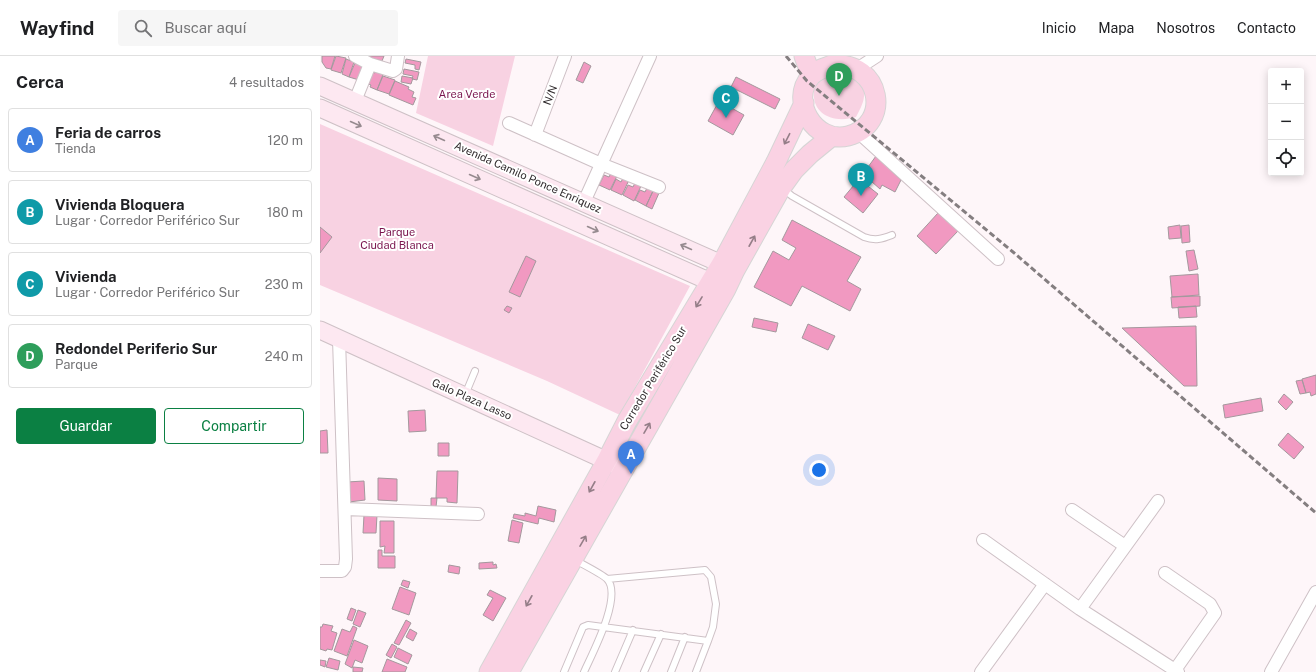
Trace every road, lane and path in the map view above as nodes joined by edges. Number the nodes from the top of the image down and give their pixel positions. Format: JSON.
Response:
{"nodes":[{"id":1,"x":355,"y":56,"type":"edge"},
{"id":2,"x":398,"y":56,"type":"edge"},
{"id":3,"x":565,"y":56,"type":"edge"},
{"id":4,"x":650,"y":56,"type":"edge"},
{"id":5,"x":804,"y":56,"type":"edge"},
{"id":6,"x":877,"y":56,"type":"edge"},
{"id":7,"x":370,"y":64,"type":"junction"},
{"id":8,"x":850,"y":64,"type":"edge"},
{"id":9,"x":812,"y":75,"type":"junction"},
{"id":10,"x":320,"y":86,"type":"edge"},
{"id":11,"x":355,"y":101,"type":"junction"},
{"id":12,"x":804,"y":103,"type":"junction"},
{"id":13,"x":320,"y":108,"type":"edge"},
{"id":14,"x":509,"y":123,"type":"dead end"},
{"id":15,"x":858,"y":132,"type":"junction"},
{"id":16,"x":535,"y":134,"type":"junction"},
{"id":17,"x":832,"y":136,"type":"junction"},
{"id":18,"x":601,"y":164,"type":"junction"},
{"id":19,"x":659,"y":188,"type":"dead end"},
{"id":20,"x":781,"y":188,"type":"junction"},
{"id":21,"x":584,"y":202,"type":"junction"},
{"id":22,"x":630,"y":222,"type":"junction"},
{"id":23,"x":892,"y":235,"type":"dead end"},
{"id":24,"x":622,"y":242,"type":"junction"},
{"id":25,"x":998,"y":259,"type":"dead end"},
{"id":26,"x":729,"y":266,"type":"junction"},
{"id":27,"x":718,"y":285,"type":"junction"},
{"id":28,"x":320,"y":330,"type":"edge"},
{"id":29,"x":339,"y":339,"type":"junction"},
{"id":30,"x":475,"y":371,"type":"dead end"},
{"id":31,"x":465,"y":395,"type":"junction"},
{"id":32,"x":607,"y":460,"type":"junction"},
{"id":33,"x":624,"y":468,"type":"junction"},
{"id":34,"x":1158,"y":500,"type":"dead end"},
{"id":35,"x":345,"y":509,"type":"junction"},
{"id":36,"x":1072,"y":510,"type":"dead end"},
{"id":37,"x":478,"y":514,"type":"dead end"},
{"id":38,"x":983,"y":540,"type":"dead end"},
{"id":39,"x":1126,"y":546,"type":"junction"},
{"id":40,"x":573,"y":559,"type":"junction"},
{"id":41,"x":320,"y":571,"type":"edge"},
{"id":42,"x":1165,"y":573,"type":"dead end"},
{"id":43,"x":607,"y":579,"type":"junction"},
{"id":44,"x":1045,"y":584,"type":"junction"},
{"id":45,"x":1316,"y":592,"type":"edge"},
{"id":46,"x":1080,"y":610,"type":"junction"},
{"id":47,"x":604,"y":627,"type":"junction"},
{"id":48,"x":632,"y":630,"type":"junction"},
{"id":49,"x":660,"y":634,"type":"junction"},
{"id":50,"x":685,"y":637,"type":"junction"},
{"id":51,"x":708,"y":641,"type":"junction"},
{"id":52,"x":1176,"y":671,"type":"edge"},
{"id":53,"x":489,"y":672,"type":"edge"},
{"id":54,"x":509,"y":672,"type":"edge"},
{"id":55,"x":564,"y":672,"type":"edge"},
{"id":56,"x":584,"y":672,"type":"edge"},
{"id":57,"x":615,"y":672,"type":"edge"},
{"id":58,"x":644,"y":672,"type":"edge"},
{"id":59,"x":671,"y":672,"type":"edge"},
{"id":60,"x":696,"y":672,"type":"edge"},
{"id":61,"x":982,"y":672,"type":"edge"},
{"id":62,"x":1271,"y":672,"type":"edge"}],
"edges":[{"from":1,"to":7,"type":"street"},
{"from":2,"to":7,"type":"street"},
{"from":3,"to":16,"type":"street","name":"N/N"},
{"from":4,"to":18,"type":"street"},
{"from":5,"to":9,"type":"main road"},
{"from":6,"to":8,"type":"street"},
{"from":7,"to":11,"type":"street"},
{"from":8,"to":9,"type":"main road"},
{"from":8,"to":15,"type":"main road"},
{"from":9,"to":12,"type":"main road"},
{"from":10,"to":11,"type":"main road","name":"Avenida Camilo Ponce Enriquez"},
{"from":21,"to":11,"type":"main road","name":"Avenida Camilo Ponce Enriquez","one_way":true},
{"from":12,"to":17,"type":"main road"},
{"from":12,"to":26,"type":"main road","name":"Corredor Periférico Sur","one_way":true},
{"from":13,"to":24,"type":"main road","name":"Avenida Camilo Ponce Enriquez","one_way":true},
{"from":14,"to":16,"type":"street"},
{"from":15,"to":17,"type":"main road"},
{"from":15,"to":25,"type":"street"},
{"from":16,"to":18,"type":"street"},
{"from":17,"to":20,"type":"main road","name":"Corredor Periférico Sur"},
{"from":18,"to":19,"type":"street"},
{"from":18,"to":21,"type":"street"},
{"from":20,"to":23,"type":"lane"},
{"from":26,"to":20,"type":"main road","name":"Corredor Periférico Sur","one_way":true},
{"from":21,"to":22,"type":"main road","name":"Avenida Camilo Ponce Enriquez"},
{"from":22,"to":24,"type":"main road"},
{"from":26,"to":22,"type":"main road","name":"Avenida Camilo Ponce Enriquez","one_way":true},
{"from":24,"to":27,"type":"main road","name":"Avenida Camilo Ponce Enriquez"},
{"from":26,"to":27,"type":"main road","name":"Corredor Periférico Sur"},
{"from":27,"to":32,"type":"main road","name":"Corredor Periférico Sur","one_way":true},
{"from":33,"to":27,"type":"main road","name":"Corredor Periférico Sur","one_way":true},
{"from":28,"to":29,"type":"main road","name":"Galo Plaza Lasso"},
{"from":29,"to":31,"type":"main road","name":"Galo Plaza Lasso"},
{"from":29,"to":35,"type":"street"},
{"from":30,"to":31,"type":"lane"},
{"from":31,"to":32,"type":"main road","name":"Galo Plaza Lasso"},
{"from":32,"to":33,"type":"main road","name":"Galo Plaza Lasso"},
{"from":32,"to":53,"type":"main road","name":"Corredor Periférico Sur","one_way":true},
{"from":40,"to":33,"type":"main road","name":"Corredor Periférico Sur","one_way":true},
{"from":34,"to":39,"type":"street"},
{"from":35,"to":37,"type":"street"},
{"from":35,"to":41,"type":"street"},
{"from":36,"to":39,"type":"street"},
{"from":38,"to":44,"type":"street"},
{"from":39,"to":46,"type":"street"},
{"from":40,"to":43,"type":"lane"},
{"from":40,"to":54,"type":"main road","name":"Corredor Periférico Sur"},
{"from":42,"to":52,"type":"street"},
{"from":43,"to":47,"type":"lane"},
{"from":43,"to":51,"type":"lane"},
{"from":44,"to":46,"type":"street"},
{"from":44,"to":61,"type":"street"},
{"from":45,"to":62,"type":"street"},
{"from":46,"to":52,"type":"street"},
{"from":47,"to":48,"type":"lane"},
{"from":47,"to":55,"type":"lane"},
{"from":47,"to":56,"type":"lane"},
{"from":48,"to":49,"type":"lane"},
{"from":48,"to":57,"type":"lane"},
{"from":49,"to":50,"type":"lane"},
{"from":49,"to":58,"type":"lane"},
{"from":50,"to":51,"type":"lane"},
{"from":50,"to":59,"type":"lane"},
{"from":51,"to":60,"type":"lane"}]}
